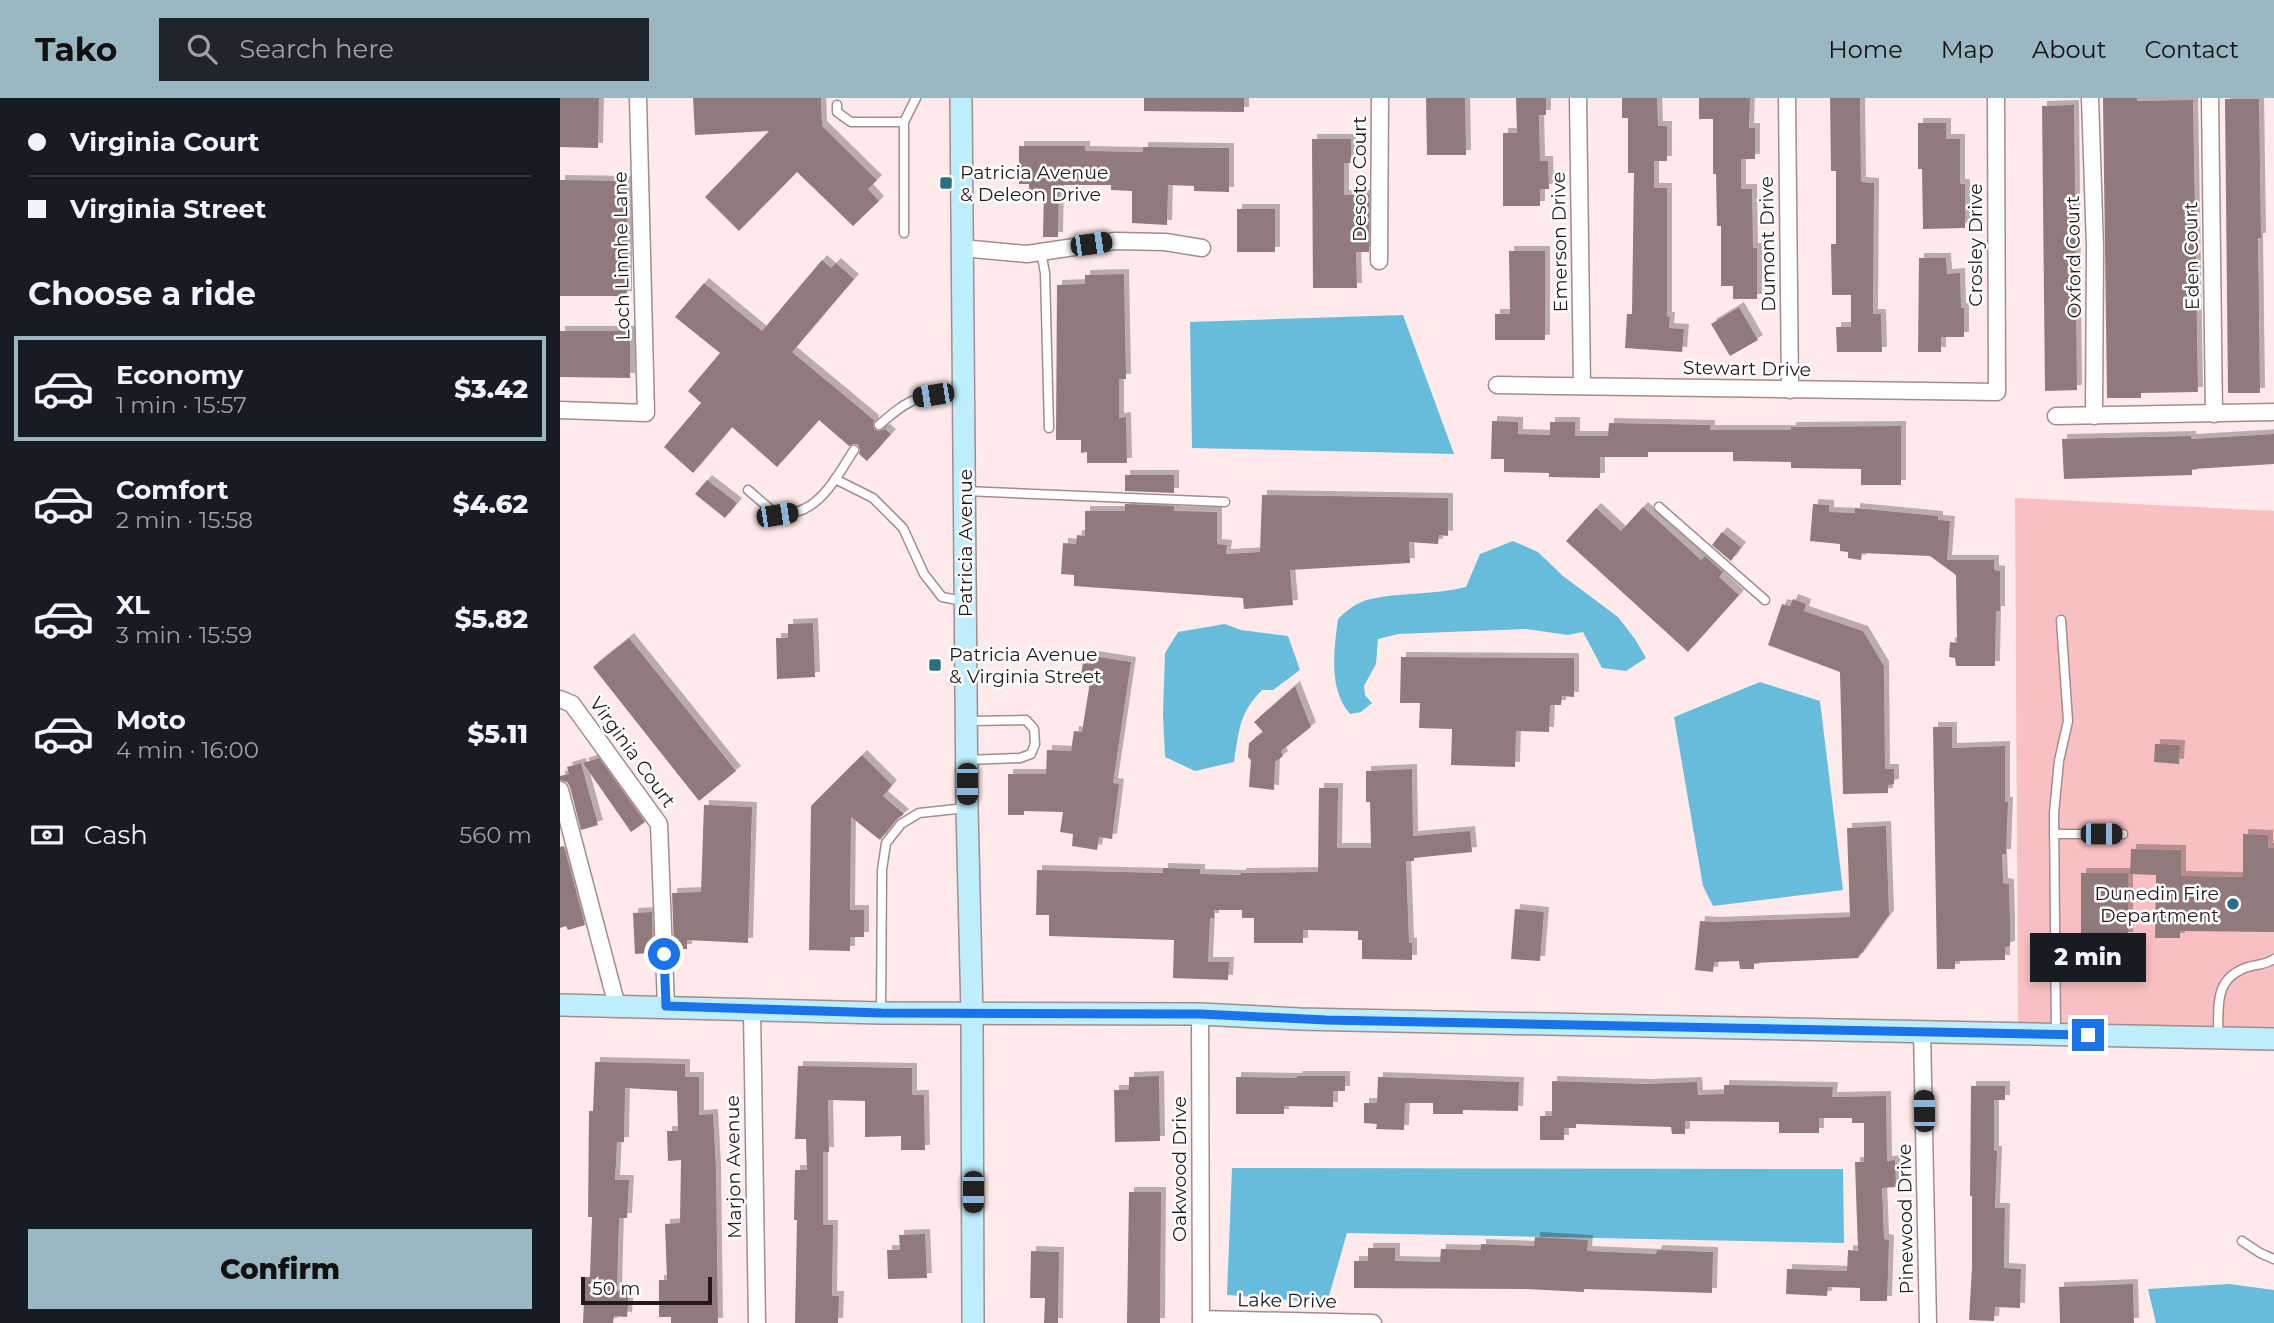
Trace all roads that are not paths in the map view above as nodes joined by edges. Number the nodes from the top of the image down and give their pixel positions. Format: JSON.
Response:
{"nodes":[{"id":1,"x":638,"y":98,"type":"edge"},
{"id":2,"x":916,"y":98,"type":"edge"},
{"id":3,"x":961,"y":98,"type":"edge"},
{"id":4,"x":1380,"y":98,"type":"edge"},
{"id":5,"x":1578,"y":98,"type":"edge"},
{"id":6,"x":1787,"y":98,"type":"edge"},
{"id":7,"x":1996,"y":98,"type":"edge"},
{"id":8,"x":2090,"y":98,"type":"edge"},
{"id":9,"x":2210,"y":98,"type":"edge"},
{"id":10,"x":837,"y":105,"type":"dead end"},
{"id":11,"x":904,"y":122,"type":"junction"},
{"id":12,"x":904,"y":233,"type":"dead end"},
{"id":13,"x":962,"y":248,"type":"junction"},
{"id":14,"x":1202,"y":248,"type":"dead end"},
{"id":15,"x":1041,"y":252,"type":"junction"},
{"id":16,"x":1379,"y":261,"type":"dead end"},
{"id":17,"x":1497,"y":385,"type":"dead end"},
{"id":18,"x":1582,"y":386,"type":"junction"},
{"id":19,"x":1790,"y":390,"type":"junction"},
{"id":20,"x":1997,"y":392,"type":"joint"},
{"id":21,"x":964,"y":397,"type":"junction"},
{"id":22,"x":560,"y":410,"type":"edge"},
{"id":23,"x":2274,"y":412,"type":"edge"},
{"id":24,"x":2214,"y":414,"type":"junction"},
{"id":25,"x":2056,"y":416,"type":"dead end"},
{"id":26,"x":2094,"y":416,"type":"junction"},
{"id":27,"x":879,"y":425,"type":"dead end"},
{"id":28,"x":1049,"y":428,"type":"dead end"},
{"id":29,"x":854,"y":450,"type":"dead end"},
{"id":30,"x":835,"y":479,"type":"junction"},
{"id":31,"x":748,"y":490,"type":"dead end"},
{"id":32,"x":965,"y":491,"type":"junction"},
{"id":33,"x":1225,"y":502,"type":"dead end"},
{"id":34,"x":1660,"y":507,"type":"dead end"},
{"id":35,"x":1765,"y":600,"type":"dead end"},
{"id":36,"x":966,"y":601,"type":"junction"},
{"id":37,"x":2061,"y":620,"type":"dead end"},
{"id":38,"x":560,"y":699,"type":"edge"},
{"id":39,"x":967,"y":721,"type":"junction"},
{"id":40,"x":967,"y":760,"type":"junction"},
{"id":41,"x":560,"y":790,"type":"edge"},
{"id":42,"x":967,"y":808,"type":"junction"},
{"id":43,"x":2054,"y":834,"type":"junction"},
{"id":44,"x":2123,"y":834,"type":"dead end"},
{"id":45,"x":2274,"y":959,"type":"edge"},
{"id":46,"x":560,"y":1005,"type":"edge"},
{"id":47,"x":617,"y":1006,"type":"junction"},
{"id":48,"x":666,"y":1006,"type":"junction"},
{"id":49,"x":752,"y":1011,"type":"junction"},
{"id":50,"x":881,"y":1013,"type":"junction"},
{"id":51,"x":972,"y":1014,"type":"junction"},
{"id":52,"x":1200,"y":1014,"type":"junction"},
{"id":53,"x":1922,"y":1031,"type":"junction"},
{"id":54,"x":2056,"y":1034,"type":"junction"},
{"id":55,"x":2218,"y":1038,"type":"junction"},
{"id":56,"x":2274,"y":1039,"type":"edge"},
{"id":57,"x":2242,"y":1241,"type":"dead end"},
{"id":58,"x":2274,"y":1259,"type":"edge"},
{"id":59,"x":1200,"y":1321,"type":"edge"},
{"id":60,"x":757,"y":1323,"type":"edge"},
{"id":61,"x":973,"y":1323,"type":"edge"},
{"id":62,"x":1373,"y":1323,"type":"edge"},
{"id":63,"x":1928,"y":1323,"type":"edge"}],
"edges":[{"from":1,"to":22,"type":"street","name":"Loch Linnhe Lane"},
{"from":2,"to":11,"type":"lane"},
{"from":3,"to":13,"type":"street","name":"Patricia Avenue"},
{"from":4,"to":16,"type":"street","name":"Desoto Court"},
{"from":5,"to":18,"type":"street","name":"Emerson Drive"},
{"from":6,"to":19,"type":"street","name":"Dumont Drive"},
{"from":7,"to":20,"type":"street","name":"Crosley Drive"},
{"from":8,"to":26,"type":"street","name":"Oxford Court"},
{"from":9,"to":24,"type":"street","name":"Eden Court"},
{"from":10,"to":11,"type":"lane"},
{"from":11,"to":12,"type":"lane"},
{"from":13,"to":15,"type":"street"},
{"from":13,"to":21,"type":"street","name":"Patricia Avenue"},
{"from":14,"to":15,"type":"street"},
{"from":15,"to":28,"type":"lane"},
{"from":17,"to":18,"type":"street","name":"Stewart Drive"},
{"from":18,"to":19,"type":"street","name":"Stewart Drive"},
{"from":19,"to":20,"type":"street","name":"Stewart Drive"},
{"from":21,"to":27,"type":"lane"},
{"from":21,"to":32,"type":"street","name":"Patricia Avenue"},
{"from":23,"to":24,"type":"street"},
{"from":24,"to":26,"type":"street"},
{"from":25,"to":26,"type":"street"},
{"from":29,"to":30,"type":"lane"},
{"from":30,"to":31,"type":"lane"},
{"from":30,"to":36,"type":"lane"},
{"from":32,"to":33,"type":"lane"},
{"from":32,"to":36,"type":"street","name":"Patricia Avenue"},
{"from":34,"to":35,"type":"lane"},
{"from":36,"to":39,"type":"street","name":"Patricia Avenue"},
{"from":37,"to":43,"type":"lane"},
{"from":38,"to":48,"type":"street","name":"Virginia Court"},
{"from":39,"to":40,"type":"street","name":"Patricia Avenue"},
{"from":39,"to":40,"type":"lane"},
{"from":40,"to":42,"type":"street","name":"Patricia Avenue"},
{"from":41,"to":47,"type":"street"},
{"from":42,"to":50,"type":"lane"},
{"from":42,"to":51,"type":"street","name":"Patricia Avenue"},
{"from":43,"to":44,"type":"lane"},
{"from":43,"to":54,"type":"lane"},
{"from":45,"to":55,"type":"lane"},
{"from":46,"to":47,"type":"street"},
{"from":47,"to":48,"type":"street"},
{"from":48,"to":49,"type":"street"},
{"from":49,"to":50,"type":"street"},
{"from":49,"to":60,"type":"street","name":"Marjon Avenue"},
{"from":50,"to":51,"type":"street"},
{"from":51,"to":52,"type":"street"},
{"from":51,"to":61,"type":"street","name":"Patricia Avenue"},
{"from":52,"to":53,"type":"street"},
{"from":52,"to":59,"type":"street","name":"Oakwood Drive"},
{"from":53,"to":54,"type":"street"},
{"from":53,"to":63,"type":"street","name":"Pinewood Drive"},
{"from":54,"to":55,"type":"street"},
{"from":55,"to":56,"type":"street"},
{"from":57,"to":58,"type":"lane"},
{"from":59,"to":62,"type":"street","name":"Lake Drive"}]}
